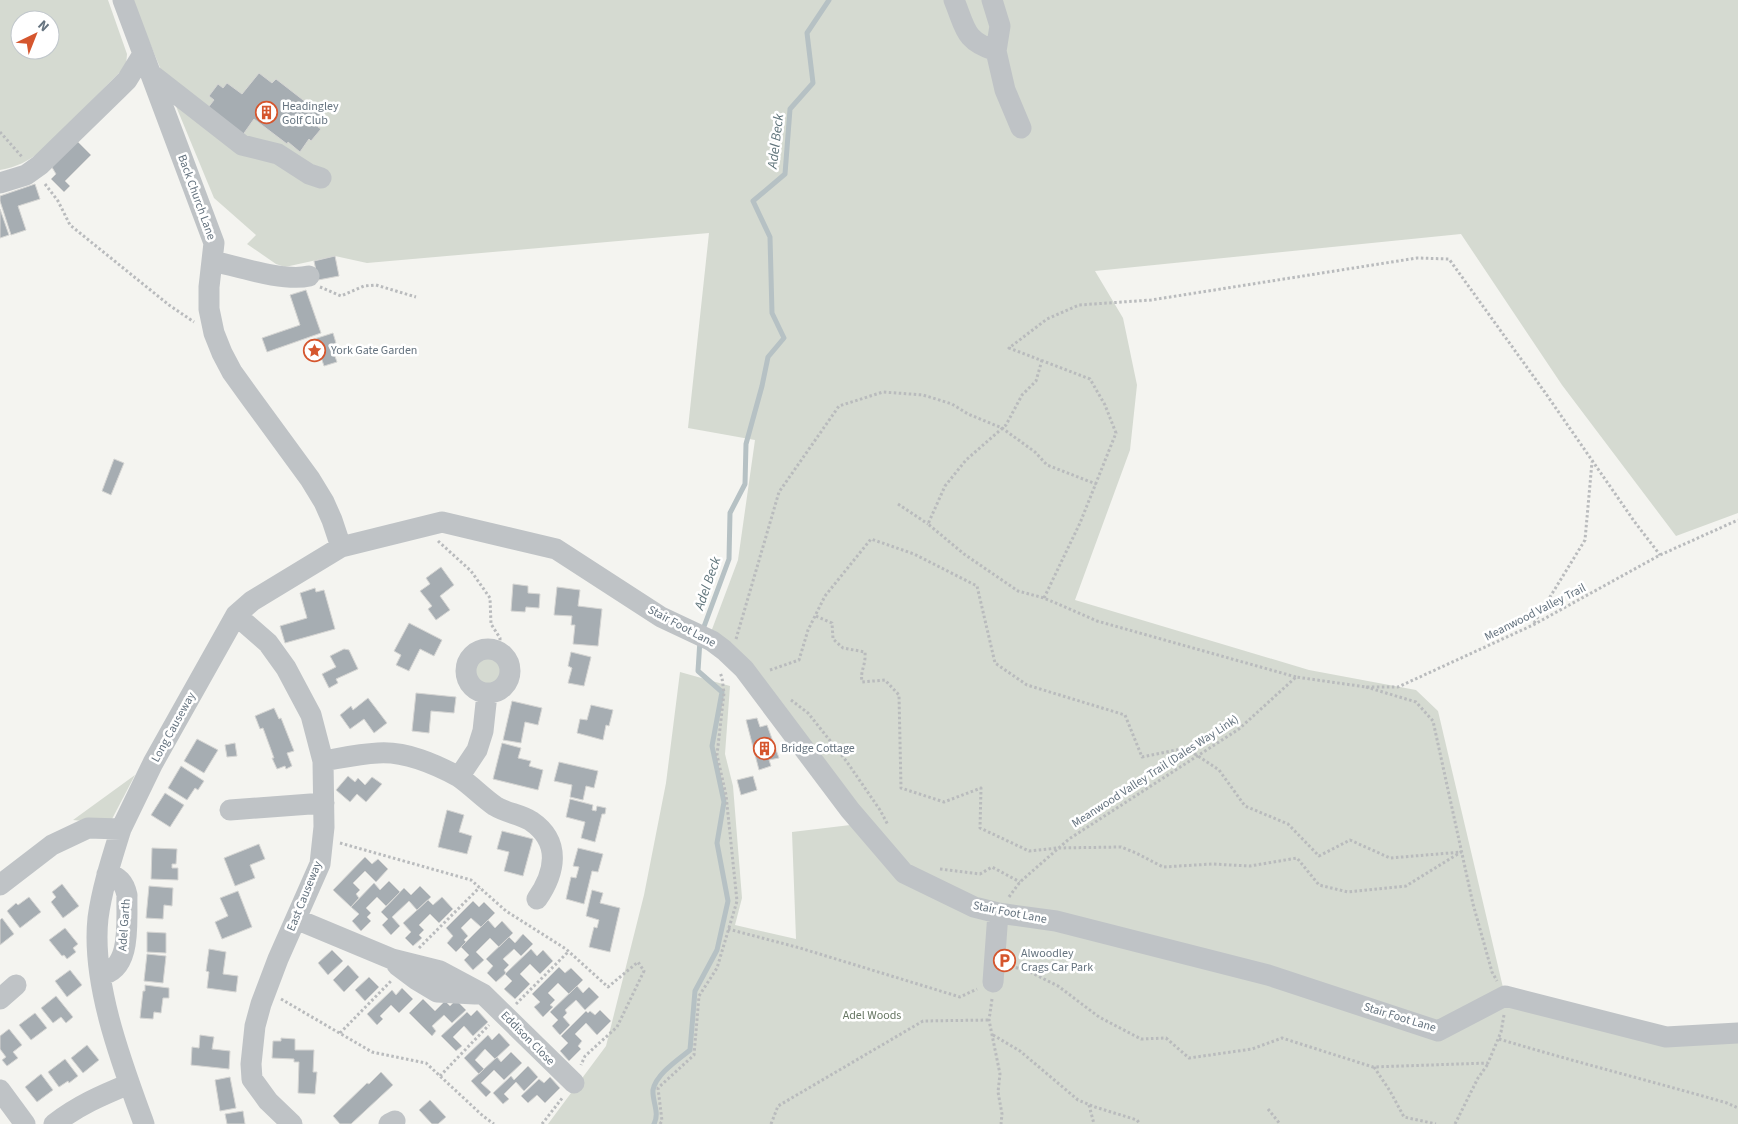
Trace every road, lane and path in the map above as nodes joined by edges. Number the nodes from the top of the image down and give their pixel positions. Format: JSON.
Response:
{"nodes":[{"id":1,"x":123,"y":0,"type":"edge"},
{"id":2,"x":954,"y":0,"type":"edge"},
{"id":3,"x":992,"y":0,"type":"edge"},
{"id":4,"x":996,"y":51,"type":"junction"},
{"id":5,"x":147,"y":63,"type":"junction"},
{"id":6,"x":1021,"y":128,"type":"dead end"},
{"id":7,"x":0,"y":132,"type":"edge"},
{"id":8,"x":34,"y":170,"type":"junction"},
{"id":9,"x":321,"y":178,"type":"dead end"},
{"id":10,"x":0,"y":183,"type":"edge"},
{"id":11,"x":213,"y":261,"type":"junction"},
{"id":12,"x":309,"y":276,"type":"joint"},
{"id":13,"x":416,"y":297,"type":"dead end"},
{"id":14,"x":214,"y":333,"type":"junction"},
{"id":15,"x":1042,"y":360,"type":"junction"},
{"id":16,"x":1002,"y":428,"type":"junction"},
{"id":17,"x":1592,"y":461,"type":"junction"},
{"id":18,"x":1096,"y":484,"type":"junction"},
{"id":19,"x":898,"y":504,"type":"dead end"},
{"id":20,"x":1738,"y":520,"type":"edge"},
{"id":21,"x":930,"y":526,"type":"junction"},
{"id":22,"x":423,"y":527,"type":"junction"},
{"id":23,"x":341,"y":547,"type":"junction"},
{"id":24,"x":1660,"y":555,"type":"junction"},
{"id":25,"x":1044,"y":598,"type":"junction"},
{"id":26,"x":236,"y":615,"type":"junction"},
{"id":27,"x":816,"y":616,"type":"junction"},
{"id":28,"x":1533,"y":625,"type":"junction"},
{"id":29,"x":718,"y":646,"type":"junction"},
{"id":30,"x":500,"y":652,"type":"junction"},
{"id":31,"x":744,"y":669,"type":"junction"},
{"id":32,"x":770,"y":670,"type":"junction"},
{"id":33,"x":775,"y":678,"type":"dead end"},
{"id":34,"x":1296,"y":678,"type":"junction"},
{"id":35,"x":1366,"y":687,"type":"junction"},
{"id":36,"x":487,"y":694,"type":"junction"},
{"id":37,"x":784,"y":695,"type":"dead end"},
{"id":38,"x":1197,"y":756,"type":"junction"},
{"id":39,"x":324,"y":761,"type":"junction"},
{"id":40,"x":459,"y":777,"type":"junction"},
{"id":41,"x":324,"y":803,"type":"junction"},
{"id":42,"x":230,"y":810,"type":"dead end"},
{"id":43,"x":889,"y":827,"type":"dead end"},
{"id":44,"x":121,"y":830,"type":"junction"},
{"id":45,"x":322,"y":838,"type":"junction"},
{"id":46,"x":1058,"y":848,"type":"junction"},
{"id":47,"x":1462,"y":852,"type":"junction"},
{"id":48,"x":935,"y":868,"type":"dead end"},
{"id":49,"x":1020,"y":882,"type":"junction"},
{"id":50,"x":0,"y":885,"type":"edge"},
{"id":51,"x":480,"y":887,"type":"junction"},
{"id":52,"x":537,"y":899,"type":"dead end"},
{"id":53,"x":998,"y":912,"type":"junction"},
{"id":54,"x":296,"y":919,"type":"junction"},
{"id":55,"x":728,"y":929,"type":"junction"},
{"id":56,"x":569,"y":951,"type":"junction"},
{"id":57,"x":399,"y":964,"type":"junction"},
{"id":58,"x":994,"y":972,"type":"junction"},
{"id":59,"x":16,"y":985,"type":"dead end"},
{"id":60,"x":266,"y":991,"type":"junction"},
{"id":61,"x":1505,"y":996,"type":"junction"},
{"id":62,"x":0,"y":999,"type":"edge"},
{"id":63,"x":504,"y":1014,"type":"junction"},
{"id":64,"x":989,"y":1020,"type":"junction"},
{"id":65,"x":340,"y":1033,"type":"junction"},
{"id":66,"x":1738,"y":1033,"type":"edge"},
{"id":67,"x":992,"y":1035,"type":"junction"},
{"id":68,"x":1499,"y":1039,"type":"junction"},
{"id":69,"x":1488,"y":1063,"type":"junction"},
{"id":70,"x":1373,"y":1067,"type":"junction"},
{"id":71,"x":440,"y":1076,"type":"junction"},
{"id":72,"x":574,"y":1083,"type":"junction"},
{"id":73,"x":129,"y":1084,"type":"junction"},
{"id":74,"x":0,"y":1090,"type":"edge"},
{"id":75,"x":1089,"y":1105,"type":"junction"},
{"id":76,"x":1738,"y":1108,"type":"edge"},
{"id":77,"x":1268,"y":1109,"type":"dead end"},
{"id":78,"x":25,"y":1124,"type":"edge"},
{"id":79,"x":54,"y":1124,"type":"edge"},
{"id":80,"x":144,"y":1124,"type":"edge"},
{"id":81,"x":292,"y":1124,"type":"edge"},
{"id":82,"x":494,"y":1124,"type":"edge"},
{"id":83,"x":542,"y":1124,"type":"edge"},
{"id":84,"x":660,"y":1124,"type":"edge"},
{"id":85,"x":771,"y":1124,"type":"edge"},
{"id":86,"x":1001,"y":1124,"type":"edge"},
{"id":87,"x":1094,"y":1124,"type":"edge"},
{"id":88,"x":1140,"y":1124,"type":"edge"},
{"id":89,"x":1280,"y":1124,"type":"edge"},
{"id":90,"x":1436,"y":1124,"type":"edge"},
{"id":91,"x":1455,"y":1124,"type":"edge"}],
"edges":[{"from":1,"to":5,"type":"street","name":"Back Church Lane"},
{"from":2,"to":4,"type":"street"},
{"from":3,"to":4,"type":"street"},
{"from":4,"to":6,"type":"street"},
{"from":5,"to":8,"type":"street"},
{"from":5,"to":9,"type":"street"},
{"from":5,"to":11,"type":"street","name":"Back Church Lane"},
{"from":7,"to":8,"type":"path"},
{"from":8,"to":10,"type":"street"},
{"from":8,"to":14,"type":"path"},
{"from":11,"to":12,"type":"street"},
{"from":11,"to":14,"type":"street","name":"Back Church Lane"},
{"from":12,"to":13,"type":"path"},
{"from":14,"to":23,"type":"street","name":"Back Church Lane"},
{"from":15,"to":16,"type":"path"},
{"from":15,"to":17,"type":"path"},
{"from":15,"to":18,"type":"path"},
{"from":16,"to":18,"type":"path"},
{"from":16,"to":21,"type":"path"},
{"from":16,"to":29,"type":"path"},
{"from":17,"to":24,"type":"path"},
{"from":17,"to":28,"type":"path"},
{"from":18,"to":25,"type":"path"},
{"from":19,"to":21,"type":"path"},
{"from":20,"to":24,"type":"path","name":"Meanwood Valley Trail"},
{"from":21,"to":25,"type":"path"},
{"from":22,"to":23,"type":"street","name":"Stair Foot Lane"},
{"from":22,"to":29,"type":"street","name":"Stair Foot Lane"},
{"from":22,"to":30,"type":"path"},
{"from":23,"to":26,"type":"street","name":"Long Causeway"},
{"from":24,"to":28,"type":"path","name":"Meanwood Valley Trail"},
{"from":25,"to":34,"type":"path"},
{"from":26,"to":39,"type":"street","name":"East Causeway"},
{"from":26,"to":44,"type":"street","name":"Long Causeway"},
{"from":27,"to":32,"type":"path"},
{"from":27,"to":38,"type":"path"},
{"from":27,"to":46,"type":"path"},
{"from":28,"to":35,"type":"path","name":"Meanwood Valley Trail"},
{"from":29,"to":31,"type":"street","name":"Stair Foot Lane"},
{"from":29,"to":55,"type":"path"},
{"from":30,"to":36,"type":"street"},
{"from":30,"to":36,"type":"street"},
{"from":31,"to":32,"type":"path"},
{"from":31,"to":53,"type":"street","name":"Stair Foot Lane"},
{"from":32,"to":33,"type":"path"},
{"from":34,"to":35,"type":"path"},
{"from":34,"to":38,"type":"path","name":"Meanwood Valley Trail (Dales Way Link)"},
{"from":35,"to":47,"type":"path"},
{"from":36,"to":40,"type":"street"},
{"from":37,"to":43,"type":"path"},
{"from":38,"to":46,"type":"path","name":"Meanwood Valley Trail (Dales Way Link)"},
{"from":38,"to":47,"type":"path"},
{"from":39,"to":40,"type":"street"},
{"from":39,"to":41,"type":"street","name":"East Causeway"},
{"from":40,"to":52,"type":"street"},
{"from":41,"to":42,"type":"street"},
{"from":41,"to":45,"type":"street","name":"East Causeway"},
{"from":44,"to":50,"type":"street"},
{"from":44,"to":73,"type":"street","name":"Long Causeway"},
{"from":45,"to":51,"type":"path"},
{"from":45,"to":54,"type":"street","name":"East Causeway"},
{"from":46,"to":47,"type":"path"},
{"from":46,"to":49,"type":"path","name":"Meanwood Valley Trail (Dales Way Link)"},
{"from":47,"to":61,"type":"path"},
{"from":48,"to":49,"type":"path"},
{"from":49,"to":53,"type":"path","name":"Meanwood Valley Trail (Dales Way Link)"},
{"from":51,"to":56,"type":"path"},
{"from":51,"to":57,"type":"path"},
{"from":53,"to":58,"type":"street"},
{"from":53,"to":61,"type":"street","name":"Stair Foot Lane"},
{"from":54,"to":57,"type":"street","name":"Eddison Close"},
{"from":54,"to":60,"type":"street","name":"East Causeway"},
{"from":55,"to":58,"type":"path"},
{"from":55,"to":84,"type":"path"},
{"from":56,"to":63,"type":"path"},
{"from":56,"to":72,"type":"path"},
{"from":57,"to":63,"type":"street","name":"Eddison Close"},
{"from":57,"to":65,"type":"path"},
{"from":58,"to":64,"type":"path"},
{"from":58,"to":70,"type":"path"},
{"from":59,"to":62,"type":"street"},
{"from":60,"to":65,"type":"path"},
{"from":60,"to":81,"type":"street","name":"East Causeway"},
{"from":61,"to":66,"type":"street"},
{"from":61,"to":68,"type":"path"},
{"from":63,"to":71,"type":"path"},
{"from":63,"to":72,"type":"street","name":"Eddison Close"},
{"from":64,"to":67,"type":"path"},
{"from":64,"to":85,"type":"path"},
{"from":65,"to":71,"type":"path"},
{"from":67,"to":75,"type":"path"},
{"from":67,"to":86,"type":"path"},
{"from":68,"to":69,"type":"path"},
{"from":68,"to":76,"type":"path"},
{"from":69,"to":70,"type":"path"},
{"from":69,"to":91,"type":"path"},
{"from":70,"to":90,"type":"path"},
{"from":71,"to":82,"type":"path"},
{"from":72,"to":83,"type":"path"},
{"from":73,"to":79,"type":"street"},
{"from":73,"to":80,"type":"street","name":"Long Causeway"},
{"from":74,"to":78,"type":"street"},
{"from":75,"to":87,"type":"path"},
{"from":75,"to":88,"type":"path"},
{"from":77,"to":89,"type":"path"}]}
